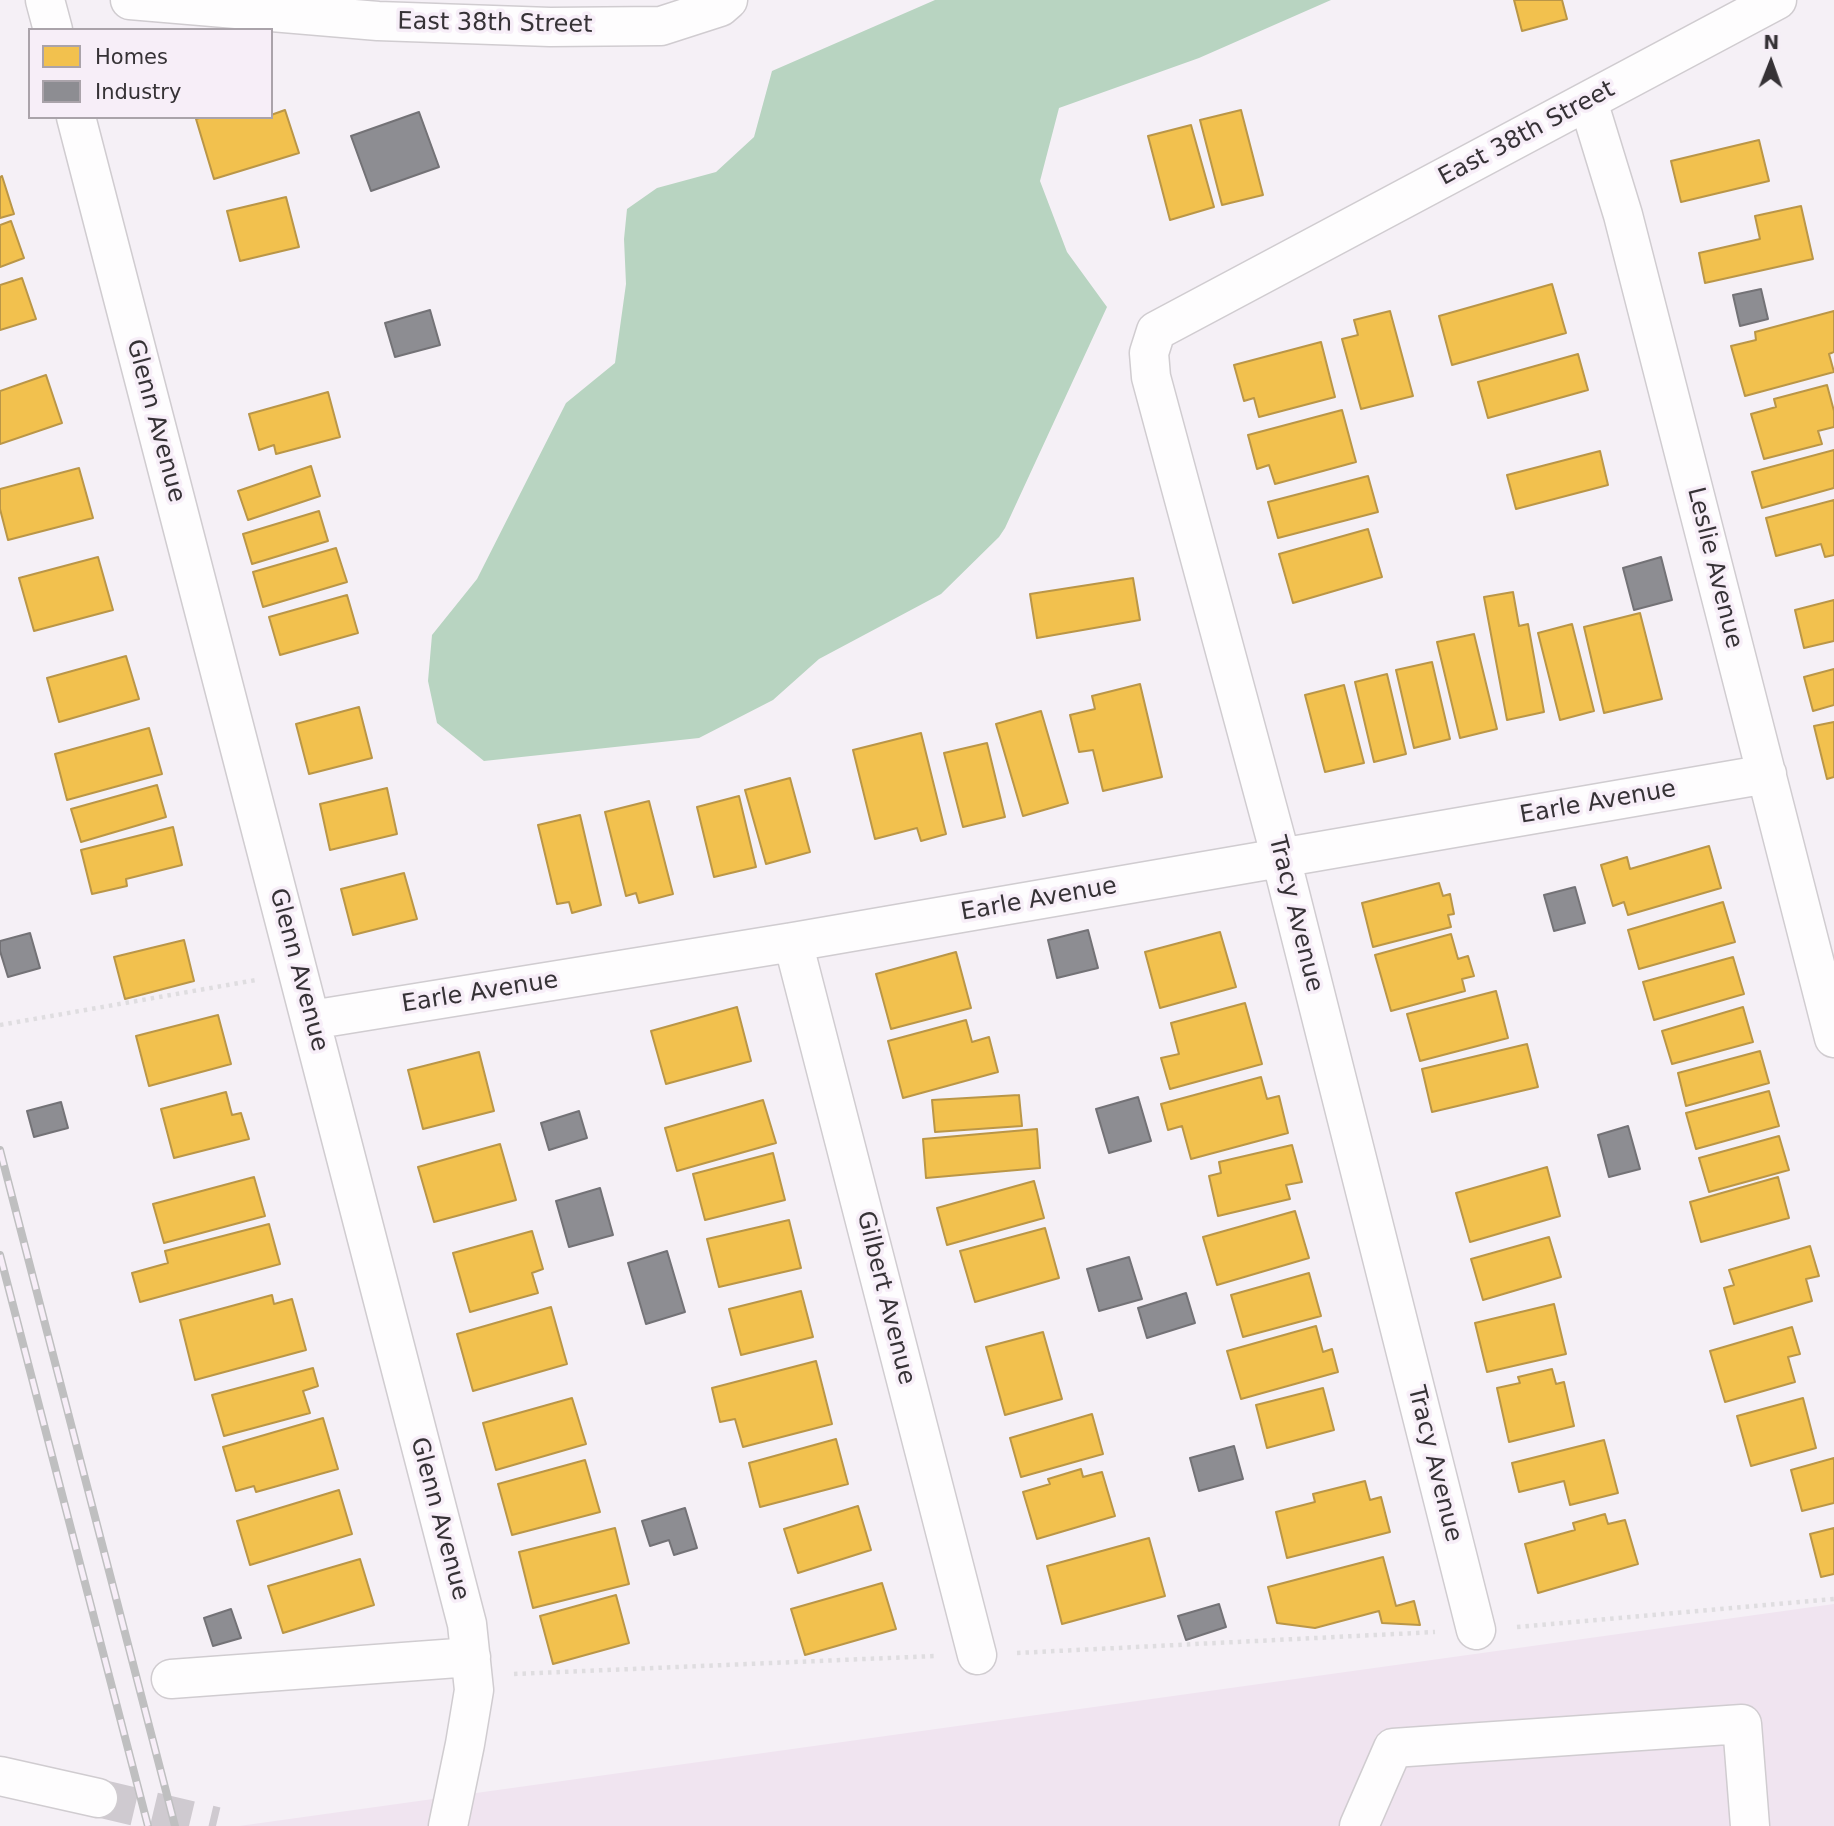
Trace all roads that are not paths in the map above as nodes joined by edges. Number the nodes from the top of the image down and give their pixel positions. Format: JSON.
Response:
{"nodes":[{"id":1,"x":46,"y":0,"type":"edge"},
{"id":2,"x":130,"y":0,"type":"edge"},
{"id":3,"x":728,"y":0,"type":"edge"},
{"id":4,"x":1777,"y":0,"type":"edge"},
{"id":5,"x":514,"y":13,"type":"edge"},
{"id":6,"x":53,"y":28,"type":"edge"},
{"id":7,"x":1588,"y":101,"type":"junction"},
{"id":8,"x":77,"y":119,"type":"edge"},
{"id":9,"x":1276,"y":267,"type":"joint"},
{"id":10,"x":1767,"y":774,"type":"junction"},
{"id":11,"x":1281,"y":858,"type":"junction"},
{"id":12,"x":793,"y":942,"type":"junction"},
{"id":13,"x":311,"y":1020,"type":"junction"},
{"id":14,"x":1834,"y":1038,"type":"edge"},
{"id":15,"x":1475,"y":1630,"type":"road end"},
{"id":16,"x":977,"y":1655,"type":"road end"},
{"id":17,"x":471,"y":1657,"type":"junction"},
{"id":18,"x":171,"y":1679,"type":"dead end"},
{"id":19,"x":0,"y":1776,"type":"edge"},
{"id":20,"x":98,"y":1798,"type":"tunnel mouth"},
{"id":21,"x":448,"y":1826,"type":"edge"},
{"id":22,"x":1359,"y":1826,"type":"edge"},
{"id":23,"x":1751,"y":1826,"type":"edge"}],
"edges":[{"from":1,"to":6,"type":"street"},
{"from":2,"to":5,"type":"street","name":"East 38th Street"},
{"from":3,"to":5,"type":"street","name":"East 38th Street"},
{"from":4,"to":7,"type":"street","name":"East 38th Street"},
{"from":7,"to":9,"type":"street","name":"East 38th Street"},
{"from":7,"to":10,"type":"street","name":"Leslie Avenue"},
{"from":8,"to":13,"type":"street","name":"Glenn Avenue"},
{"from":9,"to":11,"type":"street","name":"Tracy Avenue"},
{"from":10,"to":11,"type":"street","name":"Earle Avenue"},
{"from":10,"to":14,"type":"street","name":"Leslie Avenue"},
{"from":11,"to":12,"type":"street","name":"Earle Avenue"},
{"from":11,"to":15,"type":"street","name":"Tracy Avenue"},
{"from":12,"to":13,"type":"street","name":"Earle Avenue"},
{"from":12,"to":16,"type":"street","name":"Gilbert Avenue"},
{"from":13,"to":17,"type":"street","name":"Glenn Avenue"},
{"from":17,"to":18,"type":"street"},
{"from":17,"to":21,"type":"street","name":"Glenn Avenue"},
{"from":19,"to":20,"type":"street"},
{"from":22,"to":23,"type":"street"}]}
